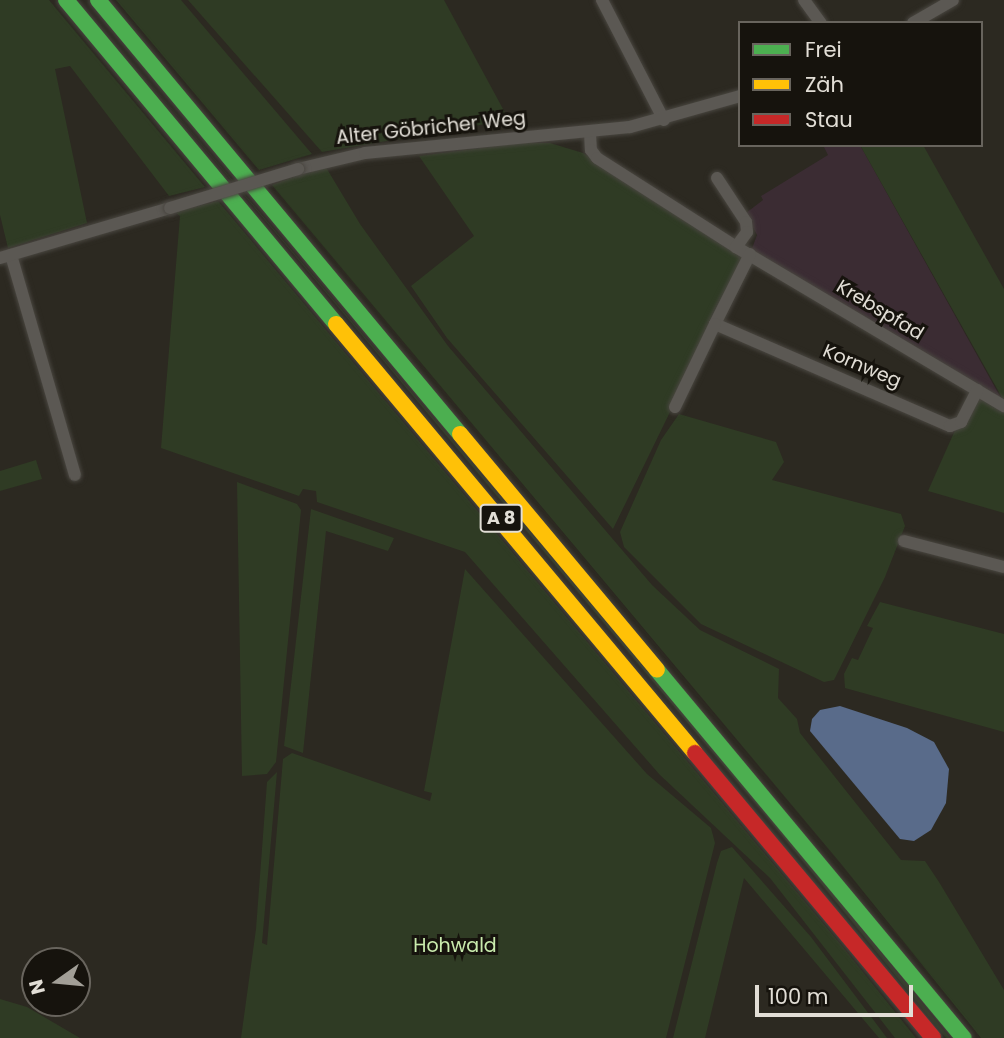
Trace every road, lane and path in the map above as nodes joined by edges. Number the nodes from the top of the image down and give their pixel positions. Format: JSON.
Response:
{"nodes":[{"id":1,"x":66,"y":0,"type":"edge"},
{"id":2,"x":98,"y":0,"type":"edge"},
{"id":3,"x":602,"y":0,"type":"edge"},
{"id":4,"x":804,"y":0,"type":"edge"},
{"id":5,"x":953,"y":0,"type":"edge"},
{"id":6,"x":817,"y":20,"type":"edge"},
{"id":7,"x":916,"y":21,"type":"edge"},
{"id":8,"x":738,"y":97,"type":"edge"},
{"id":9,"x":664,"y":120,"type":"junction"},
{"id":10,"x":590,"y":133,"type":"junction"},
{"id":11,"x":718,"y":178,"type":"dead end"},
{"id":12,"x":736,"y":247,"type":"junction"},
{"id":13,"x":750,"y":254,"type":"junction"},
{"id":14,"x":5,"y":257,"type":"edge"},
{"id":15,"x":715,"y":324,"type":"junction"},
{"id":16,"x":977,"y":390,"type":"junction"},
{"id":17,"x":1004,"y":406,"type":"edge"},
{"id":18,"x":675,"y":407,"type":"dead end"},
{"id":19,"x":75,"y":475,"type":"dead end"},
{"id":20,"x":905,"y":541,"type":"dead end"},
{"id":21,"x":1004,"y":568,"type":"edge"},
{"id":22,"x":933,"y":1038,"type":"edge"},
{"id":23,"x":964,"y":1038,"type":"edge"}],
"edges":[{"from":1,"to":22,"type":"highway","number":"A 8"},
{"from":2,"to":23,"type":"highway","number":"A 8"},
{"from":3,"to":9,"type":"street"},
{"from":4,"to":6,"type":"street"},
{"from":5,"to":7,"type":"street"},
{"from":8,"to":9,"type":"street","name":"Alter Göbricher Weg"},
{"from":9,"to":10,"type":"street","name":"Alter Göbricher Weg"},
{"from":10,"to":12,"type":"street","name":"Krebspfad"},
{"from":10,"to":14,"type":"street","name":"Alter Göbricher Weg","bridge":true},
{"from":11,"to":12,"type":"street"},
{"from":12,"to":13,"type":"street","name":"Krebspfad"},
{"from":13,"to":15,"type":"street"},
{"from":13,"to":16,"type":"street","name":"Krebspfad"},
{"from":14,"to":19,"type":"street","name":"Alter Göbricher Weg"},
{"from":15,"to":16,"type":"street","name":"Kornweg"},
{"from":15,"to":18,"type":"street"},
{"from":16,"to":17,"type":"street","name":"Krebspfad"},
{"from":20,"to":21,"type":"street"}]}
